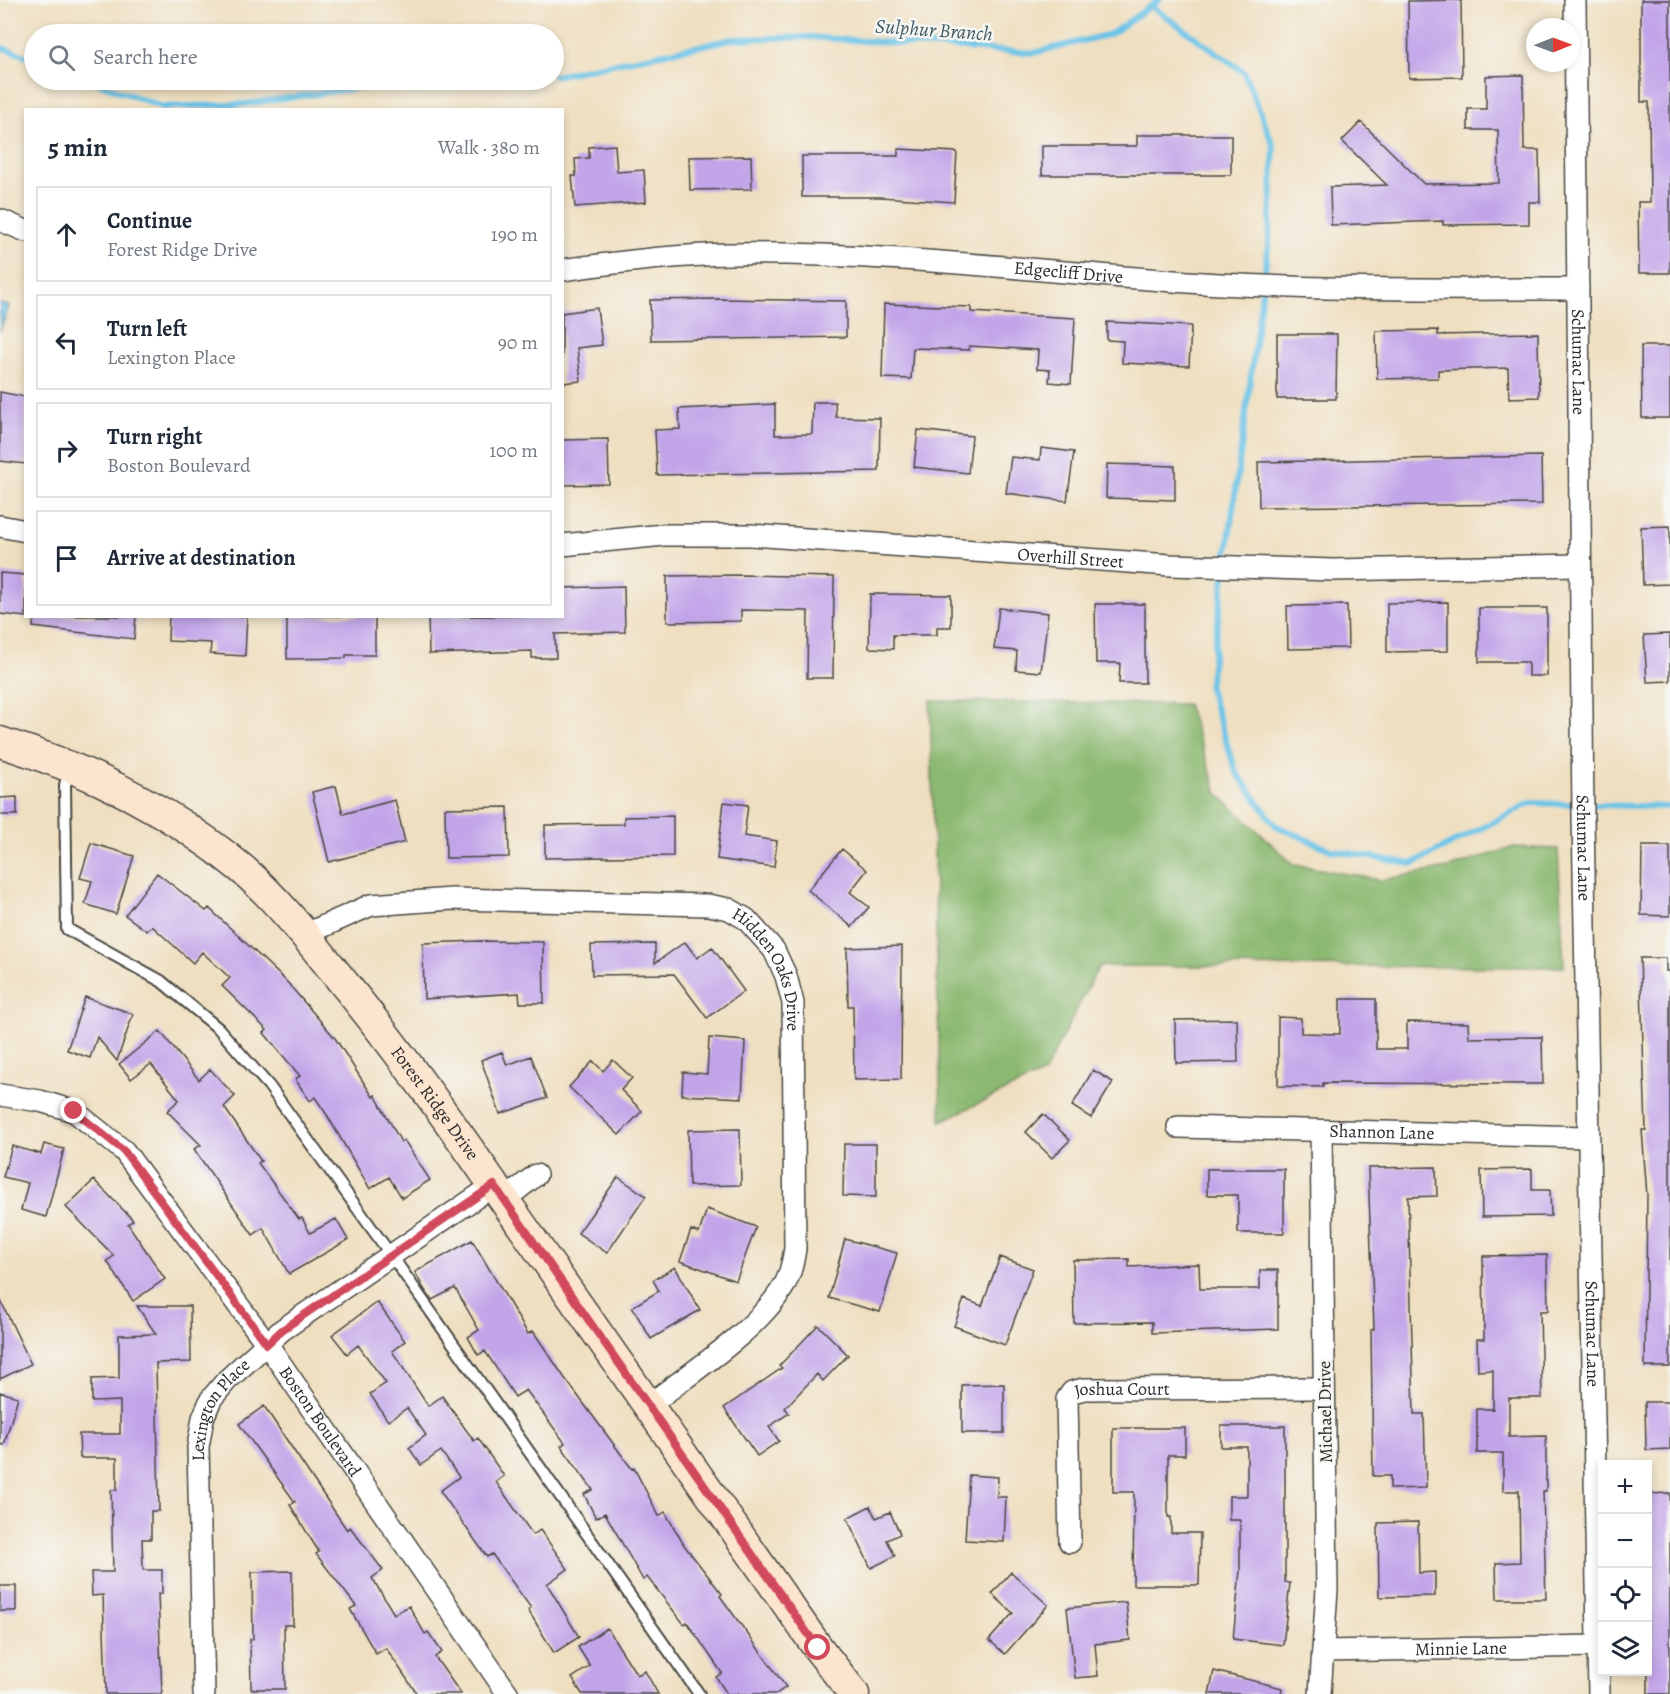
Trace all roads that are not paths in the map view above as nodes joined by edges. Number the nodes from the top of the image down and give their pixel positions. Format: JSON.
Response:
{"nodes":[{"id":1,"x":1575,"y":0,"type":"edge"},
{"id":2,"x":0,"y":220,"type":"edge"},
{"id":3,"x":24,"y":230,"type":"edge"},
{"id":4,"x":564,"y":270,"type":"edge"},
{"id":5,"x":1578,"y":289,"type":"junction"},
{"id":6,"x":0,"y":526,"type":"edge"},
{"id":7,"x":24,"y":531,"type":"edge"},
{"id":8,"x":564,"y":545,"type":"edge"},
{"id":9,"x":1580,"y":565,"type":"junction"},
{"id":10,"x":0,"y":742,"type":"edge"},
{"id":11,"x":70,"y":765,"type":"junction"},
{"id":12,"x":304,"y":935,"type":"junction"},
{"id":13,"x":0,"y":1095,"type":"edge"},
{"id":14,"x":1178,"y":1127,"type":"dead end"},
{"id":15,"x":1321,"y":1131,"type":"junction"},
{"id":16,"x":1587,"y":1137,"type":"junction"},
{"id":17,"x":536,"y":1175,"type":"dead end"},
{"id":18,"x":499,"y":1192,"type":"junction"},
{"id":19,"x":391,"y":1256,"type":"junction"},
{"id":20,"x":267,"y":1344,"type":"junction"},
{"id":21,"x":1324,"y":1388,"type":"junction"},
{"id":22,"x":650,"y":1405,"type":"junction"},
{"id":23,"x":1070,"y":1542,"type":"dead end"},
{"id":24,"x":1598,"y":1647,"type":"joint"},
{"id":25,"x":1323,"y":1651,"type":"junction"},
{"id":26,"x":1599,"y":1676,"type":"edge"},
{"id":27,"x":204,"y":1694,"type":"edge"},
{"id":28,"x":508,"y":1694,"type":"edge"},
{"id":29,"x":699,"y":1694,"type":"edge"},
{"id":30,"x":854,"y":1694,"type":"edge"},
{"id":31,"x":1320,"y":1694,"type":"edge"},
{"id":32,"x":1599,"y":1694,"type":"edge"}],
"edges":[{"from":1,"to":5,"type":"street","name":"Schumac Lane"},
{"from":2,"to":3,"type":"street"},
{"from":4,"to":5,"type":"street","name":"Edgecliff Drive"},
{"from":5,"to":9,"type":"street","name":"Schumac Lane"},
{"from":6,"to":7,"type":"street"},
{"from":8,"to":9,"type":"street","name":"Overhill Street"},
{"from":9,"to":16,"type":"street","name":"Schumac Lane"},
{"from":10,"to":11,"type":"main road","name":"Forest Ridge Drive"},
{"from":11,"to":12,"type":"main road","name":"Forest Ridge Drive"},
{"from":11,"to":19,"type":"lane"},
{"from":12,"to":18,"type":"main road","name":"Forest Ridge Drive"},
{"from":12,"to":22,"type":"street","name":"Hidden Oaks Drive"},
{"from":13,"to":20,"type":"street","name":"Boston Boulevard"},
{"from":14,"to":15,"type":"street","name":"Shannon Lane"},
{"from":15,"to":16,"type":"street","name":"Shannon Lane"},
{"from":15,"to":21,"type":"street","name":"Michael Drive"},
{"from":16,"to":24,"type":"street","name":"Schumac Lane"},
{"from":17,"to":18,"type":"street","name":"Lexington Place"},
{"from":18,"to":19,"type":"street","name":"Lexington Place"},
{"from":18,"to":22,"type":"main road","name":"Forest Ridge Drive"},
{"from":19,"to":20,"type":"street","name":"Lexington Place"},
{"from":19,"to":29,"type":"lane"},
{"from":20,"to":27,"type":"street","name":"Lexington Place"},
{"from":20,"to":28,"type":"street","name":"Boston Boulevard"},
{"from":21,"to":23,"type":"street","name":"Joshua Court"},
{"from":21,"to":25,"type":"street","name":"Michael Drive"},
{"from":22,"to":30,"type":"main road","name":"Forest Ridge Drive"},
{"from":24,"to":25,"type":"street","name":"Minnie Lane"},
{"from":25,"to":31,"type":"street","name":"Michael Drive"},
{"from":26,"to":32,"type":"street","name":"Schumac Lane"}]}
